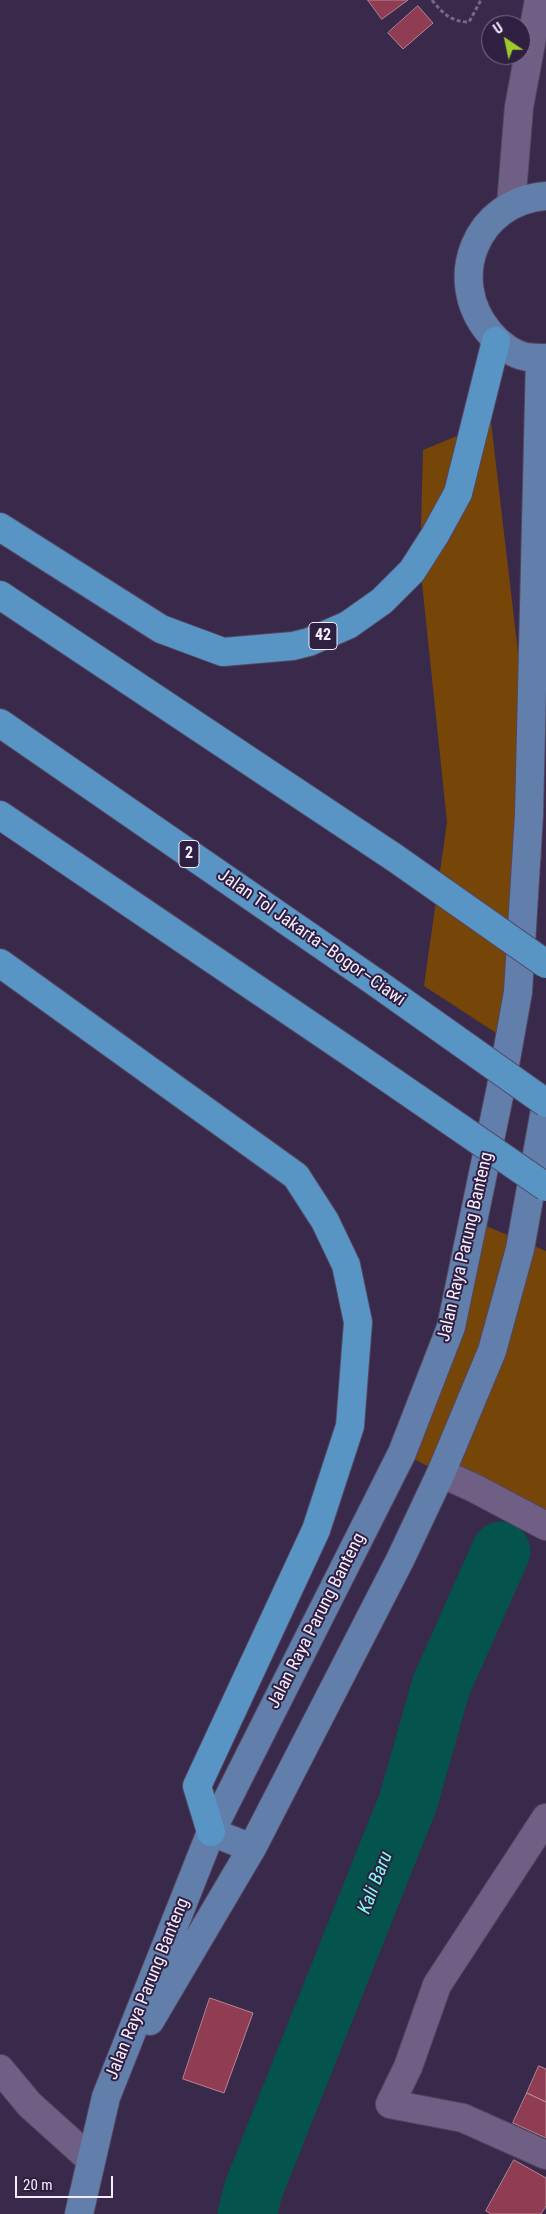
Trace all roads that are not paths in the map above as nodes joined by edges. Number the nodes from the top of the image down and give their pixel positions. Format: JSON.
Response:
{"nodes":[{"id":1,"x":539,"y":0,"type":"edge"},
{"id":2,"x":546,"y":196,"type":"edge"},
{"id":3,"x":511,"y":205,"type":"junction"},
{"id":4,"x":496,"y":340,"type":"junction"},
{"id":5,"x":543,"y":358,"type":"edge"},
{"id":6,"x":0,"y":527,"type":"edge"},
{"id":7,"x":0,"y":595,"type":"edge"},
{"id":8,"x":0,"y":723,"type":"edge"},
{"id":9,"x":0,"y":815,"type":"edge"},
{"id":10,"x":0,"y":963,"type":"edge"},
{"id":11,"x":546,"y":964,"type":"edge"},
{"id":12,"x":546,"y":1104,"type":"edge"},
{"id":13,"x":546,"y":1187,"type":"edge"},
{"id":14,"x":441,"y":1473,"type":"junction"},
{"id":15,"x":546,"y":1526,"type":"edge"},
{"id":16,"x":546,"y":1818,"type":"edge"},
{"id":17,"x":210,"y":1832,"type":"junction"},
{"id":18,"x":252,"y":1848,"type":"junction"},
{"id":19,"x":0,"y":2069,"type":"edge"},
{"id":20,"x":106,"y":2097,"type":"junction"},
{"id":21,"x":546,"y":2155,"type":"edge"},
{"id":22,"x":91,"y":2160,"type":"junction"},
{"id":23,"x":79,"y":2214,"type":"edge"}],
"edges":[{"from":1,"to":3,"type":"street"},
{"from":2,"to":3,"type":"main road"},
{"from":3,"to":4,"type":"main road"},
{"from":4,"to":5,"type":"main road"},
{"from":4,"to":6,"type":"highway","number":"42"},
{"from":5,"to":17,"type":"main road","name":"Jalan Raya Parung Banteng"},
{"from":7,"to":11,"type":"highway","bridge":true},
{"from":8,"to":12,"type":"highway","name":"Jalan Tol Jakarta–Bogor–Ciawi","number":"2","bridge":true},
{"from":9,"to":13,"type":"highway","bridge":true},
{"from":10,"to":17,"type":"highway"},
{"from":12,"to":14,"type":"main road","name":"Jalan Raya Parung Banteng"},
{"from":14,"to":15,"type":"street"},
{"from":14,"to":18,"type":"main road","name":"Jalan Raya Parung Banteng"},
{"from":16,"to":21,"type":"street"},
{"from":17,"to":18,"type":"main road"},
{"from":17,"to":20,"type":"main road","name":"Jalan Raya Parung Banteng"},
{"from":18,"to":20,"type":"main road","name":"Jalan Raya Parung Banteng"},
{"from":19,"to":22,"type":"street"},
{"from":20,"to":22,"type":"main road","name":"Jalan Raya Parung Banteng"},
{"from":22,"to":23,"type":"main road","name":"Jalan Raya Parung Banteng"}]}
